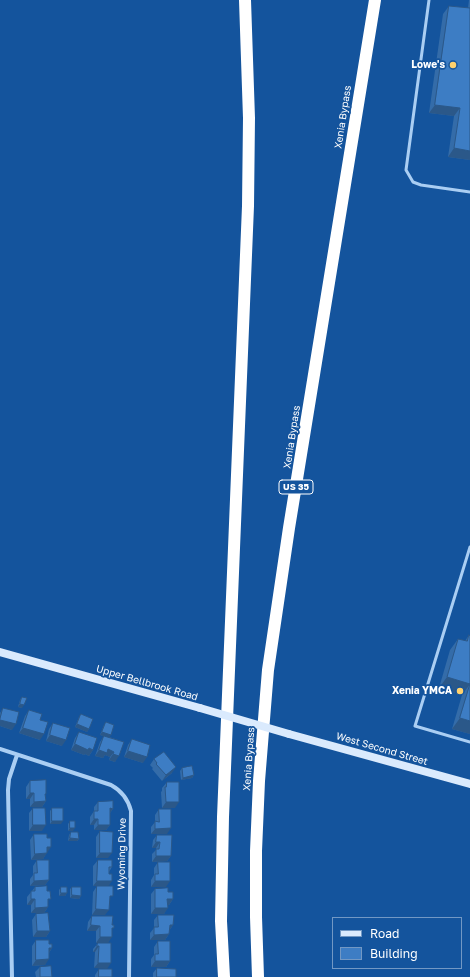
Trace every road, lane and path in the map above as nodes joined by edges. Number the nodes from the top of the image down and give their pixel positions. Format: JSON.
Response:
{"nodes":[{"id":1,"x":245,"y":0,"type":"edge"},
{"id":2,"x":375,"y":0,"type":"edge"},
{"id":3,"x":382,"y":0,"type":"edge"},
{"id":4,"x":429,"y":0,"type":"edge"},
{"id":5,"x":350,"y":153,"type":"junction"},
{"id":6,"x":470,"y":192,"type":"edge"},
{"id":7,"x":470,"y":547,"type":"edge"},
{"id":8,"x":0,"y":652,"type":"edge"},
{"id":9,"x":289,"y":734,"type":"joint"},
{"id":10,"x":470,"y":742,"type":"edge"},
{"id":11,"x":0,"y":749,"type":"edge"},
{"id":12,"x":17,"y":755,"type":"junction"},
{"id":13,"x":470,"y":784,"type":"edge"},
{"id":14,"x":12,"y":977,"type":"edge"},
{"id":15,"x":129,"y":977,"type":"edge"},
{"id":16,"x":224,"y":977,"type":"edge"},
{"id":17,"x":258,"y":977,"type":"edge"}],
"edges":[{"from":1,"to":16,"type":"highway"},
{"from":2,"to":5,"type":"highway","name":"Xenia Bypass","number":"US 35"},
{"from":3,"to":5,"type":"highway"},
{"from":4,"to":6,"type":"lane"},
{"from":5,"to":17,"type":"highway","name":"Xenia Bypass","number":"US 35"},
{"from":7,"to":10,"type":"lane"},
{"from":8,"to":9,"type":"main road","name":"Upper Bellbrook Road","bridge":true},
{"from":9,"to":13,"type":"main road","name":"West Second Street"},
{"from":11,"to":12,"type":"street","name":"Wyoming Drive"},
{"from":12,"to":14,"type":"street"},
{"from":12,"to":15,"type":"street","name":"Wyoming Drive"}]}
